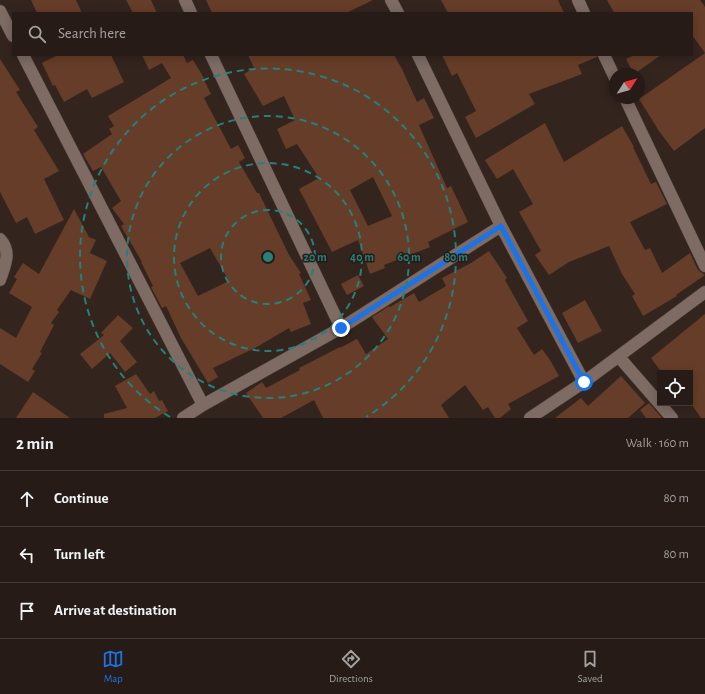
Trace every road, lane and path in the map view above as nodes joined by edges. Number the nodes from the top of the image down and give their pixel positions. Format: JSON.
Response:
{"nodes":[{"id":1,"x":185,"y":0,"type":"edge"},
{"id":2,"x":391,"y":0,"type":"edge"},
{"id":3,"x":578,"y":0,"type":"edge"},
{"id":4,"x":0,"y":11,"type":"edge"},
{"id":5,"x":191,"y":12,"type":"edge"},
{"id":6,"x":397,"y":12,"type":"edge"},
{"id":7,"x":584,"y":12,"type":"edge"},
{"id":8,"x":12,"y":34,"type":"edge"},
{"id":9,"x":24,"y":56,"type":"edge"},
{"id":10,"x":211,"y":56,"type":"edge"},
{"id":11,"x":418,"y":56,"type":"edge"},
{"id":12,"x":604,"y":56,"type":"edge"},
{"id":13,"x":610,"y":68,"type":"edge"},
{"id":14,"x":628,"y":104,"type":"edge"},
{"id":15,"x":501,"y":226,"type":"junction"},
{"id":16,"x":0,"y":239,"type":"edge"},
{"id":17,"x":705,"y":266,"type":"edge"},
{"id":18,"x":0,"y":280,"type":"edge"},
{"id":19,"x":705,"y":292,"type":"edge"},
{"id":20,"x":341,"y":328,"type":"junction"},
{"id":21,"x":619,"y":357,"type":"junction"},
{"id":22,"x":584,"y":382,"type":"junction"},
{"id":23,"x":203,"y":405,"type":"junction"},
{"id":24,"x":183,"y":418,"type":"edge"},
{"id":25,"x":530,"y":418,"type":"edge"},
{"id":26,"x":672,"y":418,"type":"edge"}],
"edges":[{"from":1,"to":5,"type":"street"},
{"from":2,"to":6,"type":"street"},
{"from":3,"to":7,"type":"street"},
{"from":4,"to":8,"type":"street"},
{"from":9,"to":23,"type":"street"},
{"from":10,"to":20,"type":"street"},
{"from":11,"to":15,"type":"street"},
{"from":12,"to":13,"type":"street"},
{"from":14,"to":17,"type":"street"},
{"from":15,"to":20,"type":"street"},
{"from":15,"to":22,"type":"street"},
{"from":16,"to":18,"type":"street"},
{"from":19,"to":21,"type":"street"},
{"from":20,"to":23,"type":"street"},
{"from":21,"to":22,"type":"street"},
{"from":21,"to":26,"type":"street"},
{"from":22,"to":25,"type":"street"},
{"from":23,"to":24,"type":"street"}]}
